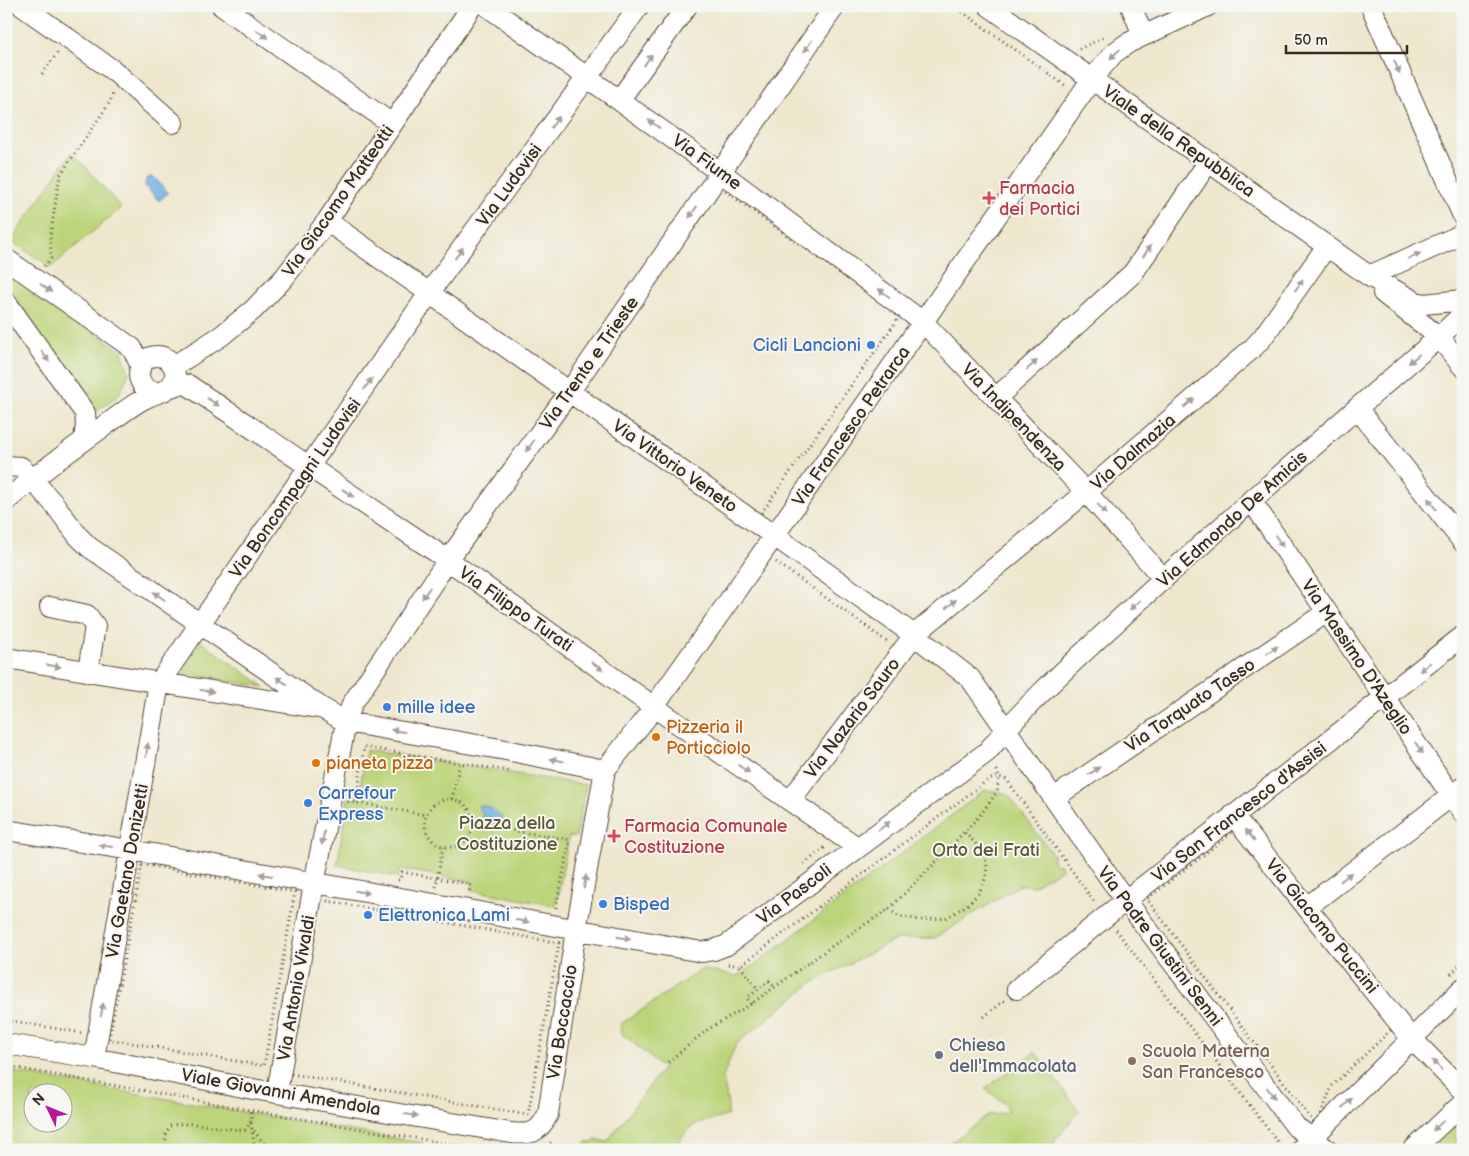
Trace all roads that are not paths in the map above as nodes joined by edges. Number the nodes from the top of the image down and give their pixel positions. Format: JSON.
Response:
{"nodes":[{"id":1,"x":22,"y":6,"type":"edge"},
{"id":2,"x":222,"y":6,"type":"edge"},
{"id":3,"x":472,"y":6,"type":"edge"},
{"id":4,"x":487,"y":6,"type":"edge"},
{"id":5,"x":639,"y":6,"type":"edge"},
{"id":6,"x":687,"y":6,"type":"edge"},
{"id":7,"x":835,"y":6,"type":"edge"},
{"id":8,"x":989,"y":6,"type":"edge"},
{"id":9,"x":1131,"y":6,"type":"edge"},
{"id":10,"x":1371,"y":6,"type":"edge"},
{"id":11,"x":1214,"y":10,"type":"edge"},
{"id":12,"x":1143,"y":35,"type":"junction"},
{"id":13,"x":588,"y":77,"type":"junction"},
{"id":14,"x":1092,"y":79,"type":"junction"},
{"id":15,"x":620,"y":99,"type":"junction"},
{"id":16,"x":173,"y":123,"type":"dead end"},
{"id":17,"x":392,"y":124,"type":"junction"},
{"id":18,"x":1209,"y":161,"type":"junction"},
{"id":19,"x":721,"y":172,"type":"junction"},
{"id":20,"x":1463,"y":216,"type":"edge"},
{"id":21,"x":327,"y":221,"type":"junction"},
{"id":22,"x":1463,"y":234,"type":"edge"},
{"id":23,"x":1327,"y":246,"type":"junction"},
{"id":24,"x":6,"y":259,"type":"edge"},
{"id":25,"x":1369,"y":276,"type":"junction"},
{"id":26,"x":430,"y":292,"type":"junction"},
{"id":27,"x":1463,"y":300,"type":"edge"},
{"id":28,"x":6,"y":302,"type":"edge"},
{"id":29,"x":1463,"y":314,"type":"edge"},
{"id":30,"x":923,"y":322,"type":"junction"},
{"id":31,"x":1439,"y":337,"type":"junction"},
{"id":32,"x":174,"y":366,"type":"junction"},
{"id":33,"x":1463,"y":367,"type":"edge"},
{"id":34,"x":140,"y":371,"type":"junction"},
{"id":35,"x":164,"y":390,"type":"junction"},
{"id":36,"x":570,"y":391,"type":"junction"},
{"id":37,"x":996,"y":398,"type":"junction"},
{"id":38,"x":1357,"y":408,"type":"junction"},
{"id":39,"x":106,"y":424,"type":"junction"},
{"id":40,"x":84,"y":440,"type":"junction"},
{"id":41,"x":6,"y":466,"type":"edge"},
{"id":42,"x":310,"y":468,"type":"junction"},
{"id":43,"x":31,"y":479,"type":"junction"},
{"id":44,"x":1086,"y":492,"type":"junction"},
{"id":45,"x":1252,"y":500,"type":"junction"},
{"id":46,"x":6,"y":501,"type":"edge"},
{"id":47,"x":774,"y":536,"type":"junction"},
{"id":48,"x":1463,"y":542,"type":"edge"},
{"id":49,"x":448,"y":560,"type":"junction"},
{"id":50,"x":1164,"y":579,"type":"junction"},
{"id":51,"x":50,"y":607,"type":"dead end"},
{"id":52,"x":1327,"y":612,"type":"junction"},
{"id":53,"x":199,"y":624,"type":"junction"},
{"id":54,"x":914,"y":635,"type":"junction"},
{"id":55,"x":1463,"y":636,"type":"edge"},
{"id":56,"x":6,"y":658,"type":"edge"},
{"id":57,"x":88,"y":672,"type":"junction"},
{"id":58,"x":158,"y":683,"type":"junction"},
{"id":59,"x":1386,"y":698,"type":"junction"},
{"id":60,"x":654,"y":707,"type":"junction"},
{"id":61,"x":322,"y":708,"type":"junction"},
{"id":62,"x":346,"y":722,"type":"junction"},
{"id":63,"x":1007,"y":729,"type":"junction"},
{"id":64,"x":1022,"y":751,"type":"junction"},
{"id":65,"x":991,"y":757,"type":"junction"},
{"id":66,"x":605,"y":770,"type":"junction"},
{"id":67,"x":1457,"y":792,"type":"edge"},
{"id":68,"x":1054,"y":798,"type":"junction"},
{"id":69,"x":790,"y":801,"type":"junction"},
{"id":70,"x":1463,"y":813,"type":"edge"},
{"id":71,"x":1233,"y":815,"type":"junction"},
{"id":72,"x":6,"y":830,"type":"edge"},
{"id":73,"x":857,"y":847,"type":"junction"},
{"id":74,"x":131,"y":850,"type":"junction"},
{"id":75,"x":314,"y":884,"type":"junction"},
{"id":76,"x":1126,"y":900,"type":"junction"},
{"id":77,"x":1307,"y":907,"type":"junction"},
{"id":78,"x":576,"y":930,"type":"junction"},
{"id":79,"x":1456,"y":982,"type":"edge"},
{"id":80,"x":1017,"y":989,"type":"road end"},
{"id":81,"x":1411,"y":1038,"type":"junction"},
{"id":82,"x":6,"y":1044,"type":"edge"},
{"id":83,"x":94,"y":1058,"type":"junction"},
{"id":84,"x":277,"y":1092,"type":"junction"},
{"id":85,"x":1463,"y":1092,"type":"edge"},
{"id":86,"x":1463,"y":1103,"type":"edge"},
{"id":87,"x":548,"y":1114,"type":"joint"},
{"id":88,"x":1313,"y":1146,"type":"edge"},
{"id":89,"x":1413,"y":1150,"type":"edge"}],
"edges":[{"from":1,"to":16,"type":"street"},
{"from":2,"to":17,"type":"street","one_way":true},
{"from":3,"to":17,"type":"street","name":"Via Giacomo Matteotti"},
{"from":4,"to":13,"type":"street","name":"Via Fiume"},
{"from":5,"to":13,"type":"street","name":"Via Ludovisi"},
{"from":15,"to":6,"type":"street","one_way":true},
{"from":7,"to":19,"type":"street","name":"Via Trento e Trieste","one_way":true},
{"from":8,"to":14,"type":"street","name":"Viale della Repubblica"},
{"from":9,"to":12,"type":"street"},
{"from":10,"to":20,"type":"street","one_way":true},
{"from":11,"to":12,"type":"street","name":"Via Francesco Petrarca"},
{"from":12,"to":14,"type":"street","name":"Via Francesco Petrarca","one_way":true},
{"from":13,"to":15,"type":"street","name":"Via Fiume"},
{"from":26,"to":13,"type":"street","name":"Via Ludovisi","one_way":true},
{"from":14,"to":18,"type":"street","name":"Viale della Repubblica"},
{"from":14,"to":30,"type":"street","name":"Via Francesco Petrarca"},
{"from":19,"to":15,"type":"street","name":"Via Fiume","one_way":true},
{"from":17,"to":21,"type":"street","name":"Via Giacomo Matteotti"},
{"from":18,"to":23,"type":"street","name":"Viale della Repubblica"},
{"from":37,"to":18,"type":"street","one_way":true},
{"from":30,"to":19,"type":"street","name":"Via Fiume","one_way":true},
{"from":19,"to":36,"type":"street","name":"Via Trento e Trieste","one_way":true},
{"from":21,"to":26,"type":"street","name":"Via Vittorio Veneto"},
{"from":21,"to":32,"type":"street","name":"Via Giacomo Matteotti"},
{"from":25,"to":22,"type":"street","one_way":true},
{"from":23,"to":25,"type":"street","name":"Viale della Repubblica"},
{"from":44,"to":23,"type":"street","name":"Via Dalmazia","one_way":true},
{"from":24,"to":34,"type":"street","one_way":true},
{"from":25,"to":27,"type":"street"},
{"from":25,"to":31,"type":"street"},
{"from":26,"to":36,"type":"street","name":"Via Vittorio Veneto"},
{"from":42,"to":26,"type":"street","name":"Via Boncompagni Ludovisi","one_way":true},
{"from":28,"to":40,"type":"street","one_way":true},
{"from":29,"to":31,"type":"street","name":"Via Edmondo De Amicis"},
{"from":30,"to":37,"type":"street","name":"Via Indipendenza"},
{"from":30,"to":47,"type":"street","name":"Via Francesco Petrarca"},
{"from":31,"to":33,"type":"street"},
{"from":31,"to":38,"type":"street","name":"Via Edmondo De Amicis","one_way":true},
{"from":32,"to":34,"type":"street"},
{"from":32,"to":35,"type":"street"},
{"from":34,"to":35,"type":"street"},
{"from":34,"to":39,"type":"street"},
{"from":35,"to":39,"type":"street"},
{"from":35,"to":42,"type":"street","name":"Via Filippo Turati","one_way":true},
{"from":36,"to":47,"type":"street","name":"Via Vittorio Veneto"},
{"from":36,"to":49,"type":"street","name":"Via Trento e Trieste","one_way":true},
{"from":37,"to":44,"type":"street","name":"Via Indipendenza"},
{"from":38,"to":45,"type":"street","name":"Via Edmondo De Amicis"},
{"from":48,"to":38,"type":"street","one_way":true},
{"from":39,"to":40,"type":"street"},
{"from":40,"to":43,"type":"street"},
{"from":41,"to":43,"type":"street"},
{"from":42,"to":49,"type":"street","name":"Via Filippo Turati","one_way":true},
{"from":42,"to":53,"type":"street","name":"Via Boncompagni Ludovisi"},
{"from":43,"to":46,"type":"street"},
{"from":53,"to":43,"type":"street","one_way":true},
{"from":44,"to":50,"type":"street","name":"Via Indipendenza","one_way":true},
{"from":54,"to":44,"type":"street","name":"Via Dalmazia","one_way":true},
{"from":45,"to":50,"type":"street","name":"Via Edmondo De Amicis"},
{"from":45,"to":52,"type":"street","name":"Via Massimo D'Azeglio","one_way":true},
{"from":47,"to":54,"type":"street","name":"Via Vittorio Veneto"},
{"from":47,"to":60,"type":"street","name":"Via Francesco Petrarca"},
{"from":49,"to":60,"type":"street","name":"Via Filippo Turati","one_way":true},
{"from":49,"to":62,"type":"street","name":"Via Trento e Trieste","one_way":true},
{"from":50,"to":63,"type":"street","name":"Via Edmondo De Amicis","one_way":true},
{"from":51,"to":57,"type":"street"},
{"from":52,"to":59,"type":"street","name":"Via Massimo D'Azeglio"},
{"from":68,"to":52,"type":"street","name":"Via Torquato Tasso","one_way":true},
{"from":53,"to":58,"type":"street","name":"Via Boncompagni Ludovisi"},
{"from":61,"to":53,"type":"street","one_way":true},
{"from":54,"to":63,"type":"street","name":"Via Vittorio Veneto"},
{"from":54,"to":69,"type":"street","name":"Via Nazario Sauro"},
{"from":55,"to":59,"type":"street","name":"Via San Francesco d'Assisi","one_way":true},
{"from":56,"to":57,"type":"street","one_way":true},
{"from":57,"to":58,"type":"street"},
{"from":58,"to":61,"type":"street","one_way":true},
{"from":74,"to":58,"type":"street","name":"Via Gaetano Donizetti","one_way":true},
{"from":59,"to":67,"type":"street","name":"Via Massimo D'Azeglio","one_way":true},
{"from":59,"to":71,"type":"street","name":"Via San Francesco d'Assisi"},
{"from":60,"to":66,"type":"street","name":"Via Francesco Petrarca"},
{"from":60,"to":69,"type":"street","name":"Via Filippo Turati","one_way":true},
{"from":61,"to":62,"type":"street"},
{"from":66,"to":62,"type":"street","one_way":true},
{"from":62,"to":75,"type":"street","one_way":true},
{"from":63,"to":64,"type":"street","name":"Via Padre Giustini Senni"},
{"from":63,"to":65,"type":"street","name":"Via Pascoli"},
{"from":64,"to":65,"type":"street"},
{"from":64,"to":68,"type":"street","name":"Via Padre Giustini Senni"},
{"from":73,"to":65,"type":"street","name":"Via Pascoli","one_way":true},
{"from":78,"to":66,"type":"street","one_way":true},
{"from":67,"to":70,"type":"street","name":"Via Massimo D'Azeglio"},
{"from":77,"to":67,"type":"street","one_way":true},
{"from":68,"to":76,"type":"street","name":"Via Padre Giustini Senni"},
{"from":69,"to":73,"type":"street","name":"Via Filippo Turati"},
{"from":71,"to":76,"type":"street","name":"Via San Francesco d'Assisi"},
{"from":77,"to":71,"type":"street","name":"Via Giacomo Puccini","one_way":true},
{"from":74,"to":72,"type":"street","one_way":true},
{"from":78,"to":73,"type":"street","name":"Via Pascoli","one_way":true},
{"from":75,"to":74,"type":"street","one_way":true},
{"from":83,"to":74,"type":"street","name":"Via Gaetano Donizetti","one_way":true},
{"from":75,"to":78,"type":"street","one_way":true},
{"from":75,"to":84,"type":"street","name":"Via Antonio Vivaldi"},
{"from":76,"to":80,"type":"street","name":"Via San Francesco d'Assisi"},
{"from":76,"to":88,"type":"street","name":"Via Padre Giustini Senni","one_way":true},
{"from":77,"to":81,"type":"street","name":"Via Giacomo Puccini"},
{"from":78,"to":87,"type":"street","name":"Via Boccaccio"},
{"from":79,"to":81,"type":"street"},
{"from":85,"to":81,"type":"street","name":"Via Giacomo Puccini","one_way":true},
{"from":88,"to":81,"type":"street","one_way":true},
{"from":82,"to":83,"type":"street","name":"Viale Giovanni Amendola"},
{"from":83,"to":84,"type":"street","name":"Viale Giovanni Amendola"},
{"from":84,"to":87,"type":"street","name":"Viale Giovanni Amendola","one_way":true},
{"from":86,"to":89,"type":"street","one_way":true}]}
